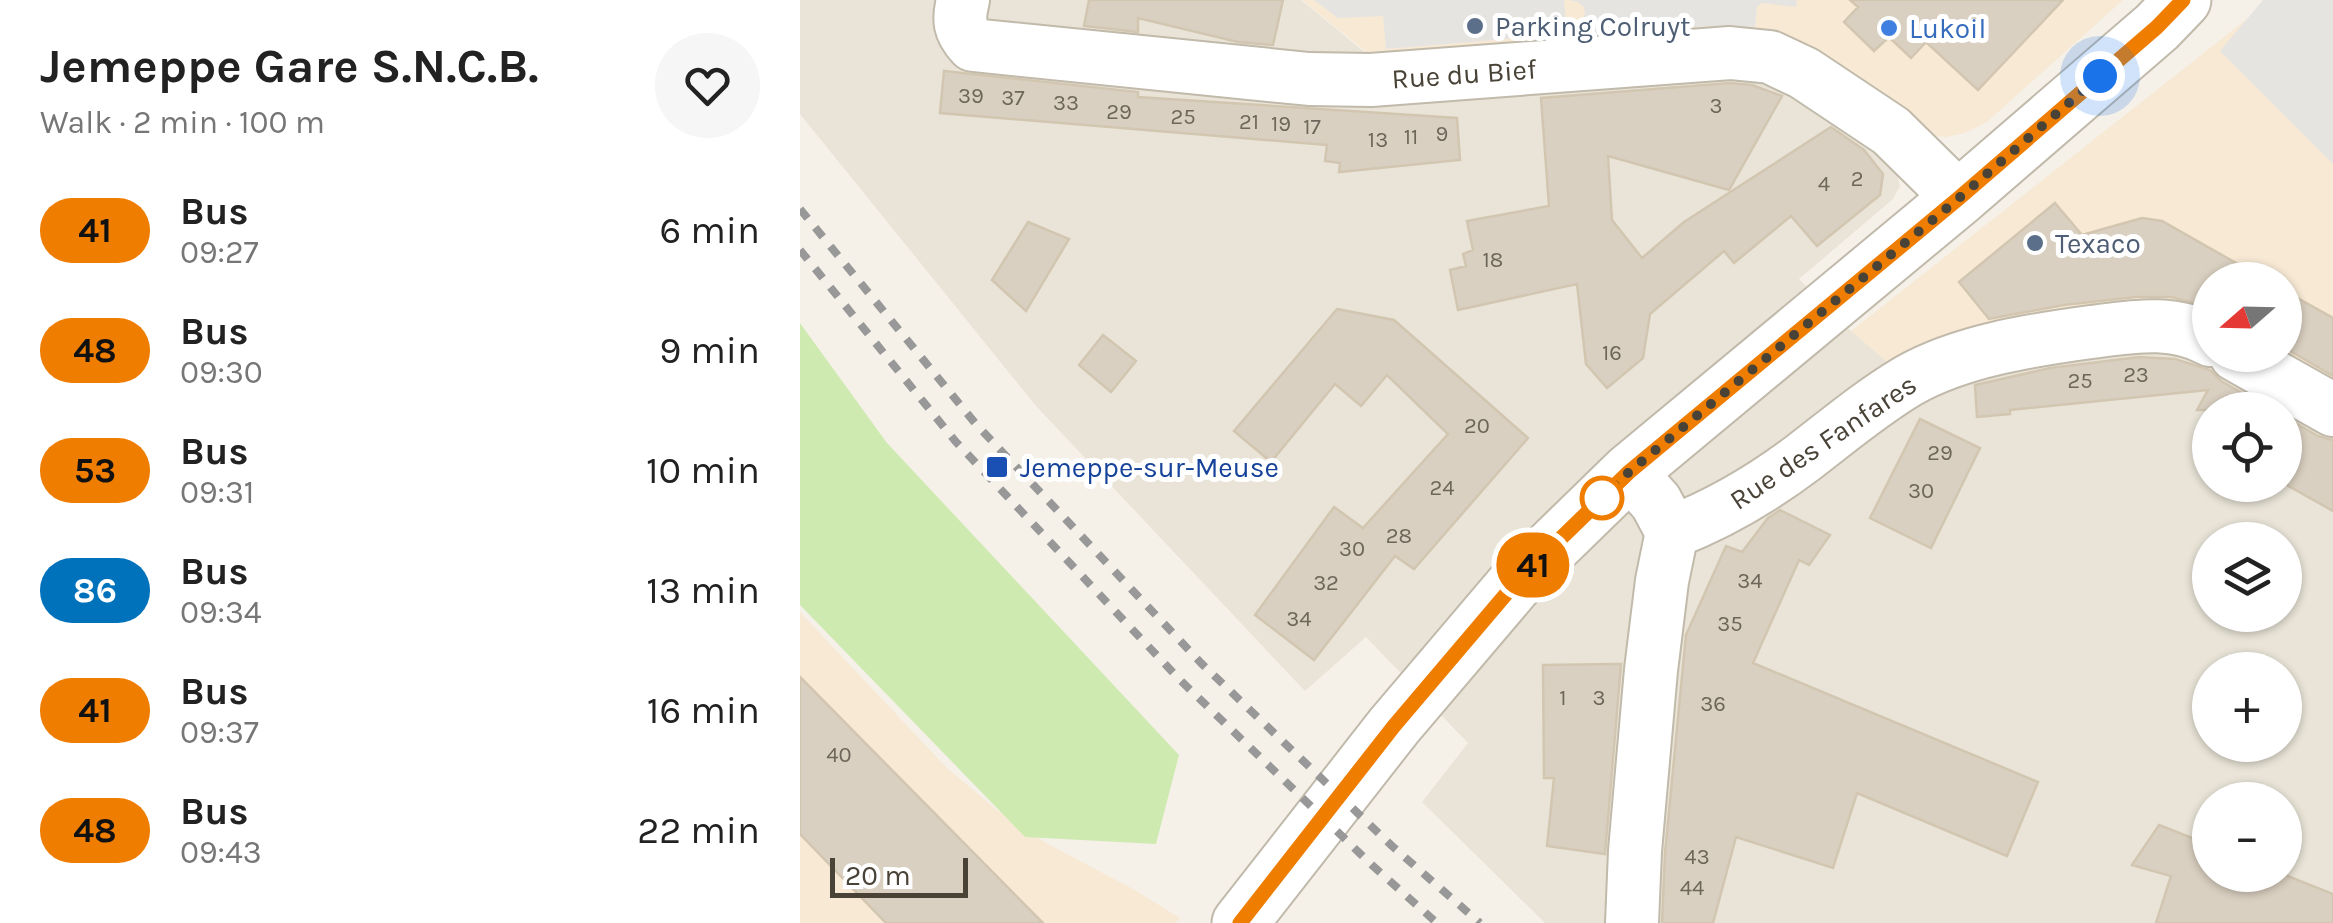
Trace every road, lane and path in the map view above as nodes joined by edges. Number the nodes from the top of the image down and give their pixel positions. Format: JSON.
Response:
{"nodes":[{"id":1,"x":963,"y":0,"type":"edge"},
{"id":2,"x":2183,"y":0,"type":"edge"},
{"id":3,"x":1959,"y":198,"type":"junction"},
{"id":4,"x":2192,"y":332,"type":"edge"},
{"id":5,"x":2266,"y":372,"type":"edge"},
{"id":6,"x":2333,"y":410,"type":"edge"},
{"id":7,"x":1629,"y":472,"type":"junction"},
{"id":8,"x":1672,"y":532,"type":"junction"},
{"id":9,"x":1240,"y":923,"type":"edge"},
{"id":10,"x":1632,"y":923,"type":"edge"}],
"edges":[{"from":1,"to":3,"type":"street","name":"Rue du Bief"},
{"from":2,"to":3,"type":"street"},
{"from":3,"to":7,"type":"street"},
{"from":4,"to":8,"type":"street","name":"Rue des Fanfares"},
{"from":5,"to":6,"type":"street"},
{"from":7,"to":8,"type":"street"},
{"from":7,"to":9,"type":"street"},
{"from":8,"to":10,"type":"street"}]}
